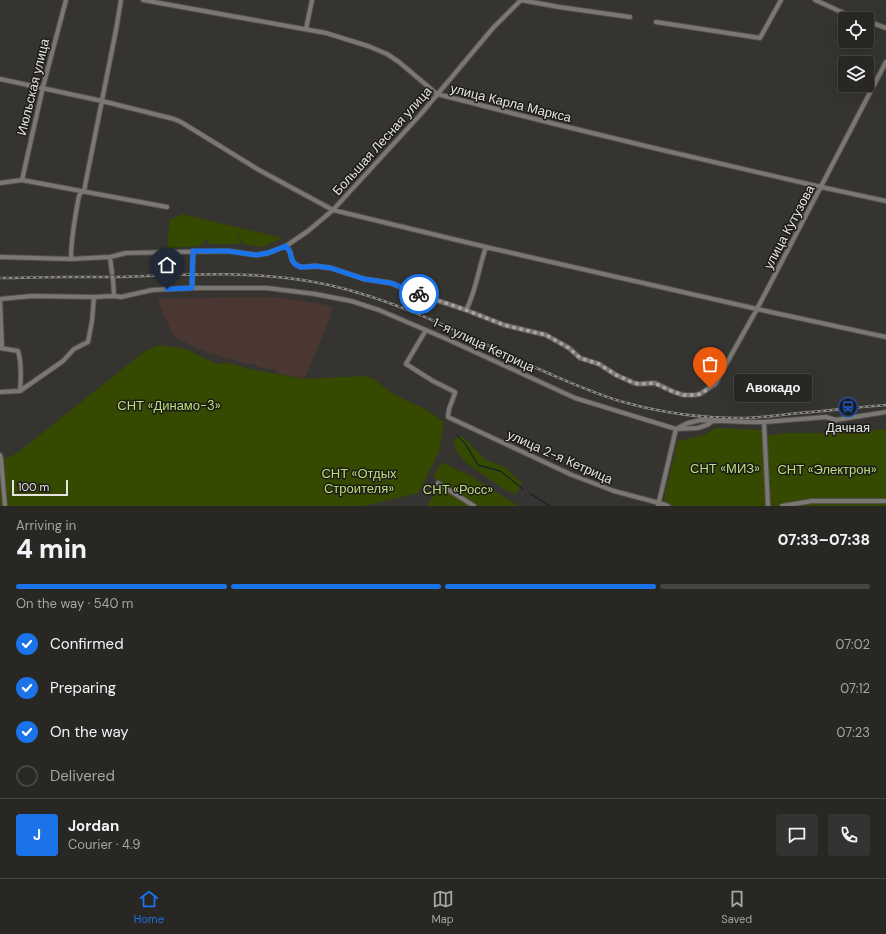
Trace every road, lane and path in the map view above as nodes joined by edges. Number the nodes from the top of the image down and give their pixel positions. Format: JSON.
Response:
{"nodes":[{"id":1,"x":66,"y":0,"type":"edge"},
{"id":2,"x":120,"y":0,"type":"edge"},
{"id":3,"x":143,"y":0,"type":"edge"},
{"id":4,"x":312,"y":0,"type":"edge"},
{"id":5,"x":521,"y":0,"type":"edge"},
{"id":6,"x":781,"y":0,"type":"edge"},
{"id":7,"x":815,"y":0,"type":"edge"},
{"id":8,"x":842,"y":12,"type":"edge"},
{"id":9,"x":630,"y":17,"type":"dead end"},
{"id":10,"x":656,"y":22,"type":"dead end"},
{"id":11,"x":874,"y":24,"type":"edge"},
{"id":12,"x":886,"y":28,"type":"edge"},
{"id":13,"x":306,"y":29,"type":"junction"},
{"id":14,"x":886,"y":62,"type":"edge"},
{"id":15,"x":0,"y":78,"type":"edge"},
{"id":16,"x":43,"y":87,"type":"junction"},
{"id":17,"x":437,"y":94,"type":"junction"},
{"id":18,"x":102,"y":101,"type":"junction"},
{"id":19,"x":22,"y":180,"type":"junction"},
{"id":20,"x":0,"y":183,"type":"edge"},
{"id":21,"x":821,"y":187,"type":"junction"},
{"id":22,"x":84,"y":191,"type":"junction"},
{"id":23,"x":886,"y":201,"type":"edge"},
{"id":24,"x":166,"y":207,"type":"dead end"},
{"id":25,"x":333,"y":210,"type":"junction"},
{"id":26,"x":286,"y":246,"type":"junction"},
{"id":27,"x":486,"y":247,"type":"junction"},
{"id":28,"x":193,"y":251,"type":"junction"},
{"id":29,"x":0,"y":257,"type":"edge"},
{"id":30,"x":110,"y":257,"type":"junction"},
{"id":31,"x":71,"y":259,"type":"junction"},
{"id":32,"x":112,"y":273,"type":"dead end"},
{"id":33,"x":113,"y":279,"type":"dead end"},
{"id":34,"x":192,"y":288,"type":"junction"},
{"id":35,"x":114,"y":296,"type":"junction"},
{"id":36,"x":94,"y":297,"type":"junction"},
{"id":37,"x":0,"y":299,"type":"edge"},
{"id":38,"x":757,"y":309,"type":"junction"},
{"id":39,"x":466,"y":310,"type":"junction"},
{"id":40,"x":426,"y":330,"type":"junction"},
{"id":41,"x":886,"y":337,"type":"edge"},
{"id":42,"x":1,"y":348,"type":"edge"},
{"id":43,"x":20,"y":391,"type":"junction"},
{"id":44,"x":0,"y":392,"type":"edge"},
{"id":45,"x":886,"y":412,"type":"edge"},
{"id":46,"x":714,"y":420,"type":"junction"},
{"id":47,"x":764,"y":422,"type":"junction"},
{"id":48,"x":676,"y":429,"type":"junction"},
{"id":49,"x":0,"y":455,"type":"edge"},
{"id":50,"x":438,"y":483,"type":"dead end"},
{"id":51,"x":886,"y":501,"type":"edge"},
{"id":52,"x":658,"y":505,"type":"edge"},
{"id":53,"x":5,"y":506,"type":"edge"},
{"id":54,"x":474,"y":506,"type":"edge"},
{"id":55,"x":668,"y":506,"type":"edge"},
{"id":56,"x":768,"y":506,"type":"edge"},
{"id":57,"x":782,"y":506,"type":"edge"}],
"edges":[{"from":1,"to":16,"type":"street","name":"Июльская улица"},
{"from":2,"to":18,"type":"street"},
{"from":3,"to":13,"type":"street","name":"улица Карла Маркса"},
{"from":4,"to":13,"type":"street"},
{"from":5,"to":9,"type":"street"},
{"from":5,"to":17,"type":"street","name":"Большая Лесная улица"},
{"from":6,"to":10,"type":"street"},
{"from":7,"to":8,"type":"street"},
{"from":11,"to":12,"type":"street"},
{"from":13,"to":17,"type":"street","name":"улица Карла Маркса"},
{"from":14,"to":21,"type":"street","name":"улица Кутузова"},
{"from":15,"to":16,"type":"street"},
{"from":16,"to":18,"type":"street"},
{"from":16,"to":19,"type":"street","name":"Июльская улица"},
{"from":17,"to":21,"type":"street","name":"улица Карла Маркса"},
{"from":17,"to":25,"type":"street","name":"Большая Лесная улица"},
{"from":18,"to":22,"type":"street"},
{"from":18,"to":25,"type":"street"},
{"from":19,"to":20,"type":"street"},
{"from":19,"to":22,"type":"street"},
{"from":21,"to":23,"type":"street","name":"улица Карла Маркса"},
{"from":21,"to":38,"type":"street","name":"улица Кутузова"},
{"from":22,"to":24,"type":"street"},
{"from":22,"to":31,"type":"street"},
{"from":25,"to":26,"type":"street","name":"Большая Лесная улица"},
{"from":25,"to":27,"type":"street"},
{"from":26,"to":28,"type":"street","name":"Большая Лесная улица"},
{"from":26,"to":39,"type":"street"},
{"from":27,"to":38,"type":"street"},
{"from":27,"to":39,"type":"street"},
{"from":28,"to":30,"type":"street","name":"Большая Лесная улица"},
{"from":28,"to":34,"type":"street"},
{"from":29,"to":31,"type":"street","name":"Большая Лесная улица"},
{"from":30,"to":31,"type":"street","name":"Большая Лесная улица"},
{"from":30,"to":32,"type":"street"},
{"from":33,"to":35,"type":"street"},
{"from":34,"to":35,"type":"street","name":"1-я улица Кетрица"},
{"from":34,"to":40,"type":"street","name":"1-я улица Кетрица"},
{"from":35,"to":36,"type":"street","name":"1-я улица Кетрица"},
{"from":36,"to":37,"type":"street","name":"1-я улица Кетрица"},
{"from":36,"to":43,"type":"street"},
{"from":37,"to":42,"type":"street"},
{"from":38,"to":39,"type":"street","name":"улица Кутузова"},
{"from":38,"to":41,"type":"street"},
{"from":40,"to":48,"type":"street","name":"1-я улица Кетрица"},
{"from":40,"to":52,"type":"street","name":"улица 2-я Кетрица"},
{"from":42,"to":43,"type":"street"},
{"from":43,"to":44,"type":"street"},
{"from":45,"to":47,"type":"street"},
{"from":46,"to":47,"type":"street"},
{"from":46,"to":48,"type":"street"},
{"from":46,"to":48,"type":"street","name":"1-я улица Кетрица"},
{"from":47,"to":56,"type":"street"},
{"from":48,"to":52,"type":"street"},
{"from":49,"to":53,"type":"street"},
{"from":50,"to":54,"type":"street"},
{"from":51,"to":57,"type":"street"},
{"from":52,"to":55,"type":"street","name":"улица 2-я Кетрица"}]}
